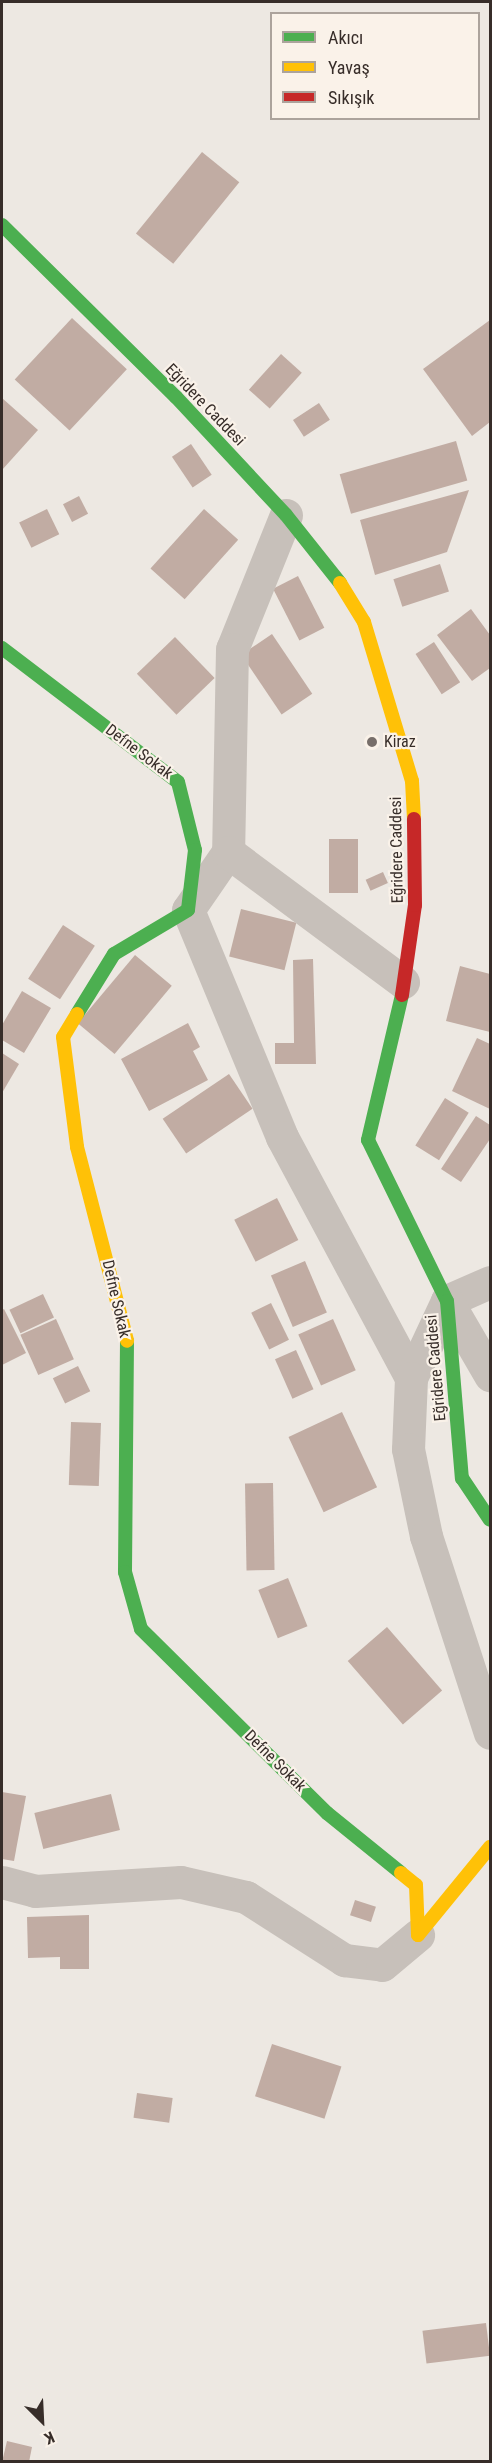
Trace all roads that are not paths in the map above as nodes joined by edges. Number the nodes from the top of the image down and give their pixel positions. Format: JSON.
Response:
{"nodes":[{"id":1,"x":2,"y":225,"type":"edge"},
{"id":2,"x":286,"y":515,"type":"junction"},
{"id":3,"x":2,"y":648,"type":"edge"},
{"id":4,"x":228,"y":852,"type":"junction"},
{"id":5,"x":188,"y":910,"type":"junction"},
{"id":6,"x":403,"y":982,"type":"junction"},
{"id":7,"x":490,"y":1282,"type":"edge"},
{"id":8,"x":447,"y":1301,"type":"junction"},
{"id":9,"x":490,"y":1375,"type":"edge"},
{"id":10,"x":411,"y":1378,"type":"junction"},
{"id":11,"x":490,"y":1520,"type":"edge"},
{"id":12,"x":490,"y":1734,"type":"edge"},
{"id":13,"x":490,"y":1847,"type":"edge"},
{"id":14,"x":2,"y":1882,"type":"edge"},
{"id":15,"x":418,"y":1935,"type":"junction"}],
"edges":[{"from":1,"to":2,"type":"street","name":"Eğridere Caddesi"},
{"from":2,"to":4,"type":"street"},
{"from":2,"to":6,"type":"street","name":"Eğridere Caddesi"},
{"from":3,"to":5,"type":"street","name":"Defne Sokak"},
{"from":4,"to":5,"type":"street"},
{"from":4,"to":6,"type":"street"},
{"from":5,"to":10,"type":"street"},
{"from":5,"to":15,"type":"street","name":"Defne Sokak"},
{"from":6,"to":8,"type":"street","name":"Eğridere Caddesi"},
{"from":7,"to":8,"type":"street"},
{"from":8,"to":9,"type":"street"},
{"from":8,"to":10,"type":"street"},
{"from":8,"to":11,"type":"street","name":"Eğridere Caddesi"},
{"from":10,"to":12,"type":"street"},
{"from":13,"to":15,"type":"street"},
{"from":14,"to":15,"type":"street"}]}
